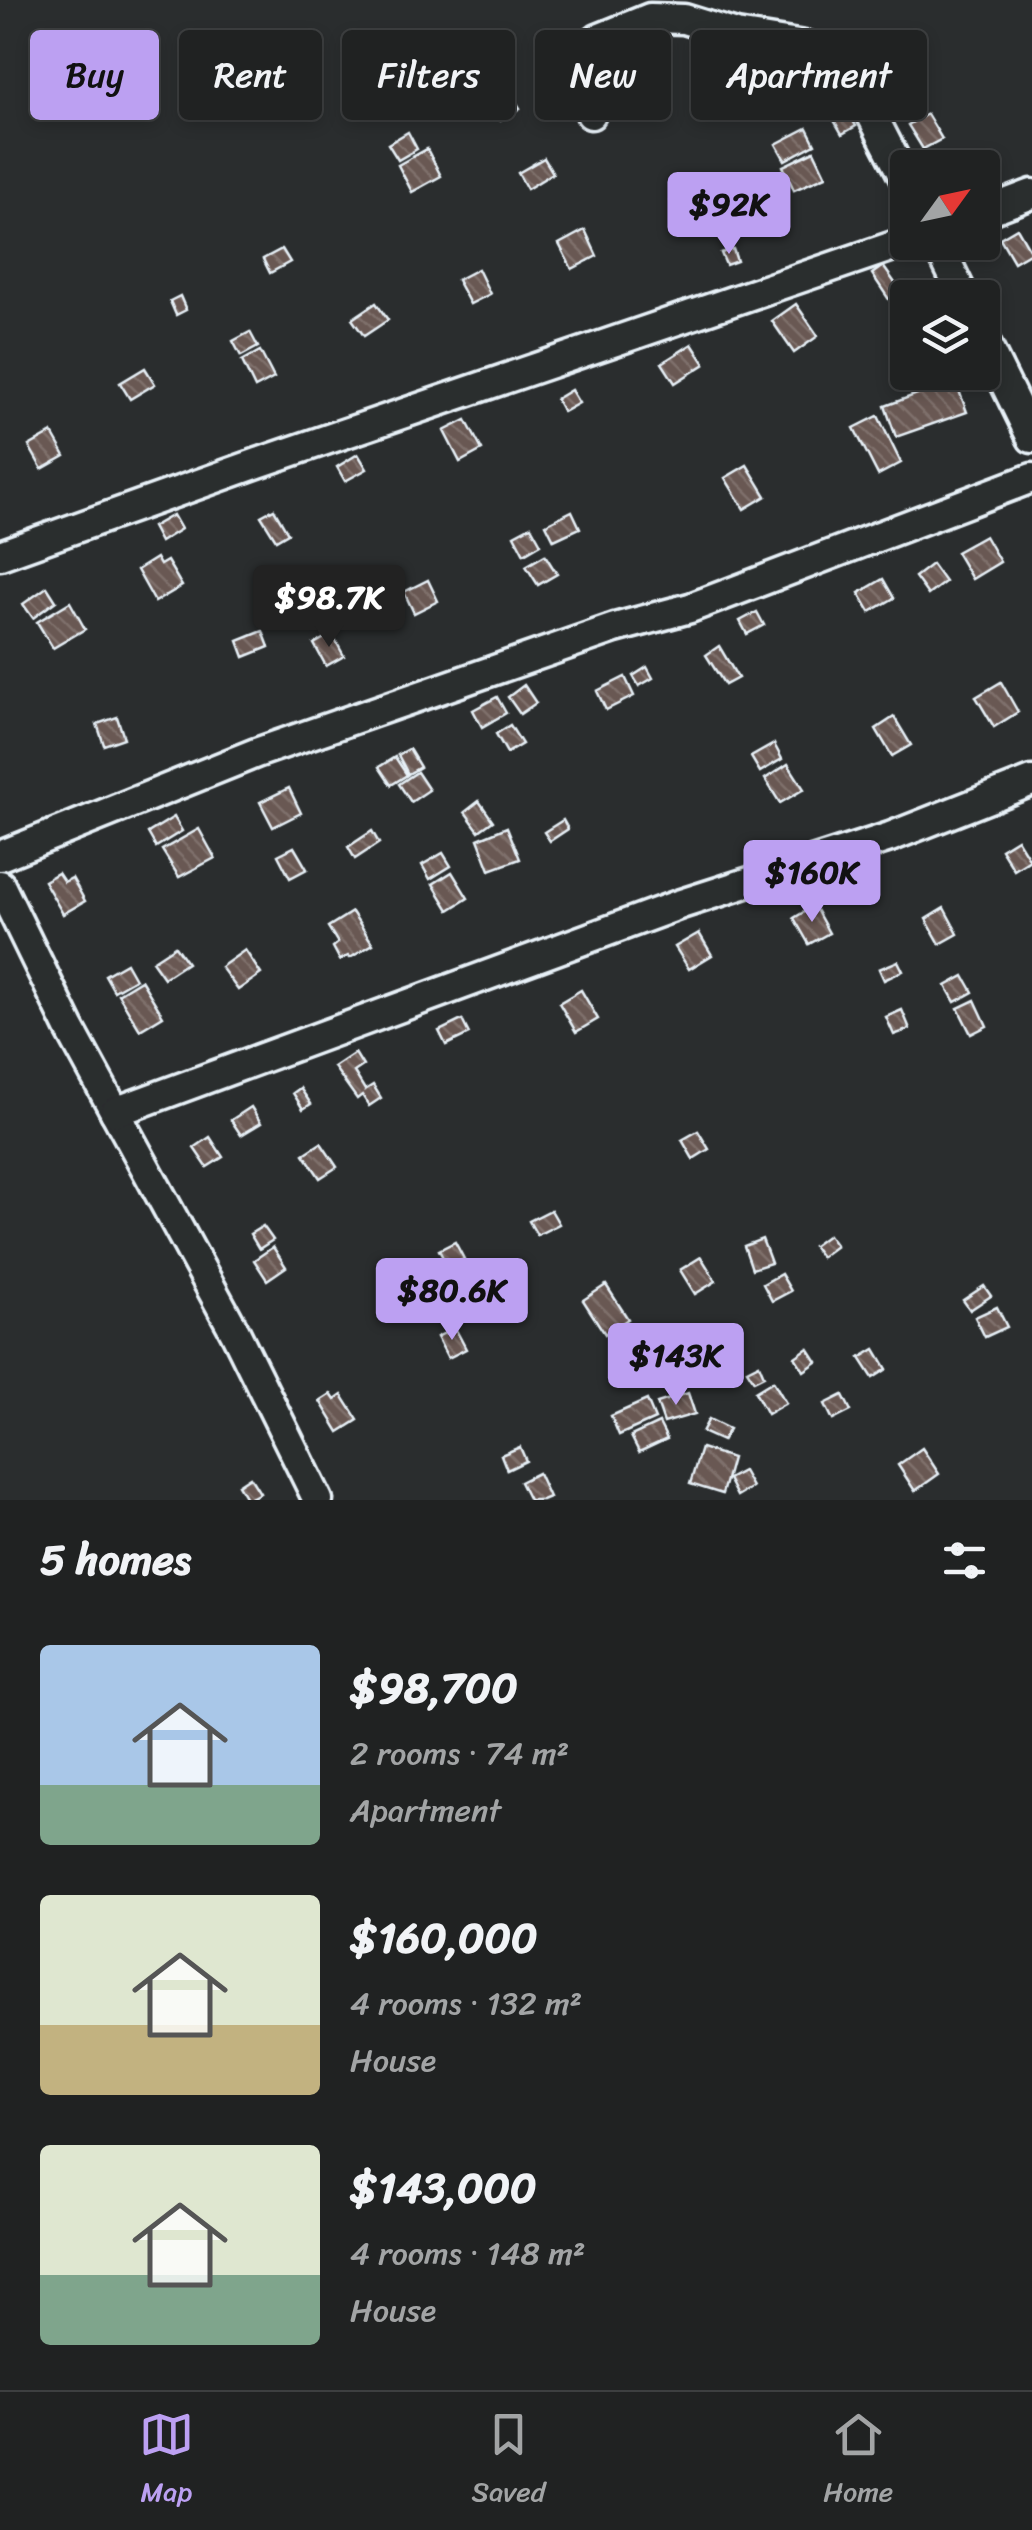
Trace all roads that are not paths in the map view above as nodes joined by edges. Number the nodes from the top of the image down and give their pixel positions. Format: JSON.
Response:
{"nodes":[{"id":1,"x":620,"y":30,"type":"edge"},
{"id":2,"x":890,"y":150,"type":"edge"},
{"id":3,"x":1032,"y":194,"type":"edge"},
{"id":4,"x":1000,"y":207,"type":"edge"},
{"id":5,"x":890,"y":247,"type":"edge"},
{"id":6,"x":1000,"y":373,"type":"edge"},
{"id":7,"x":1032,"y":438,"type":"edge"},
{"id":8,"x":1032,"y":478,"type":"edge"},
{"id":9,"x":0,"y":555,"type":"edge"},
{"id":10,"x":1032,"y":782,"type":"edge"},
{"id":11,"x":0,"y":856,"type":"edge"},
{"id":12,"x":0,"y":885,"type":"edge"},
{"id":13,"x":115,"y":1112,"type":"junction"},
{"id":14,"x":318,"y":1500,"type":"edge"}],
"edges":[{"from":1,"to":2,"type":"street"},
{"from":3,"to":4,"type":"street"},
{"from":5,"to":9,"type":"street"},
{"from":6,"to":7,"type":"street"},
{"from":8,"to":11,"type":"street"},
{"from":10,"to":13,"type":"street"},
{"from":12,"to":13,"type":"street"},
{"from":13,"to":14,"type":"street"}]}
